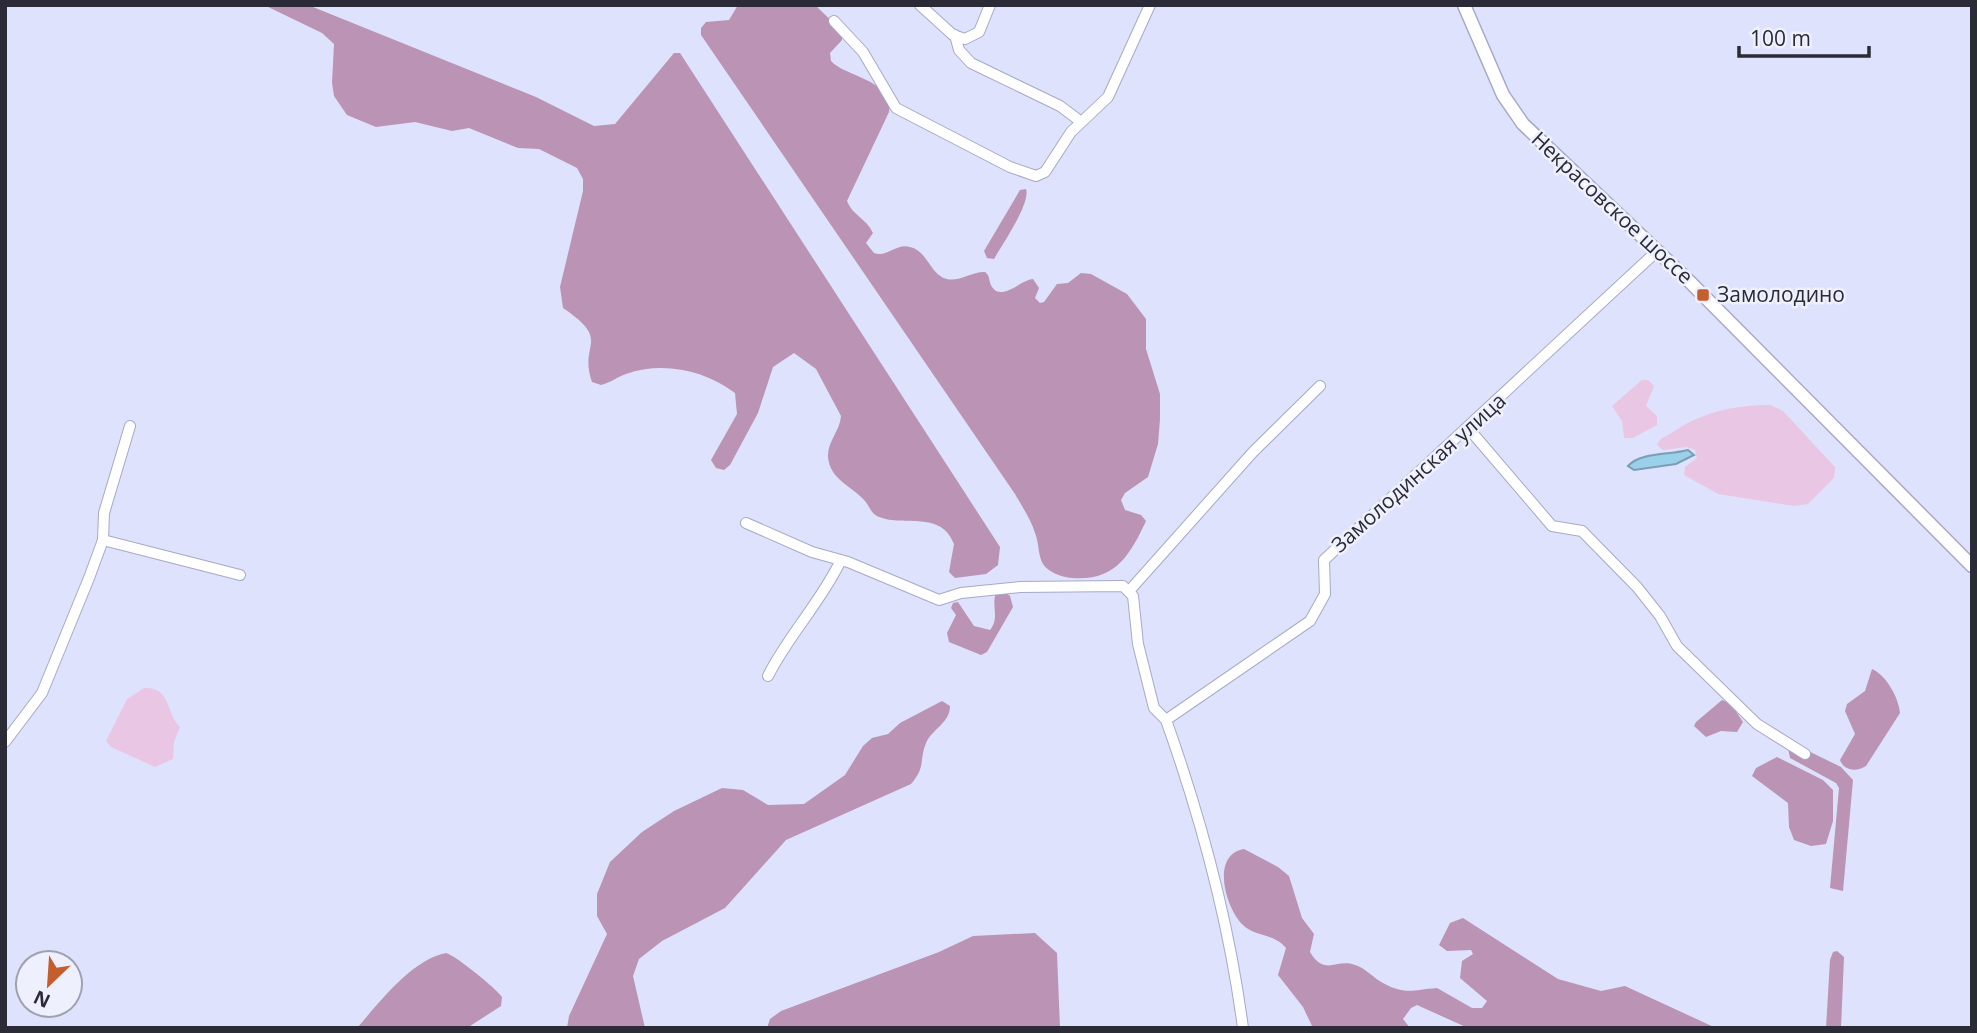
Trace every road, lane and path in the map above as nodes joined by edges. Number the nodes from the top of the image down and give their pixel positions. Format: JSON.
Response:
{"nodes":[{"id":1,"x":920,"y":5,"type":"edge"},
{"id":2,"x":990,"y":5,"type":"edge"},
{"id":3,"x":1150,"y":5,"type":"edge"},
{"id":4,"x":1464,"y":5,"type":"edge"},
{"id":5,"x":834,"y":21,"type":"dead end"},
{"id":6,"x":955,"y":35,"type":"junction"},
{"id":7,"x":1080,"y":121,"type":"junction"},
{"id":8,"x":1657,"y":251,"type":"junction"},
{"id":9,"x":1320,"y":386,"type":"dead end"},
{"id":10,"x":130,"y":426,"type":"dead end"},
{"id":11,"x":1469,"y":429,"type":"junction"},
{"id":12,"x":746,"y":523,"type":"dead end"},
{"id":13,"x":103,"y":540,"type":"junction"},
{"id":14,"x":840,"y":562,"type":"junction"},
{"id":15,"x":1972,"y":566,"type":"edge"},
{"id":16,"x":240,"y":575,"type":"dead end"},
{"id":17,"x":1130,"y":590,"type":"junction"},
{"id":18,"x":768,"y":676,"type":"dead end"},
{"id":19,"x":1166,"y":720,"type":"junction"},
{"id":20,"x":5,"y":743,"type":"edge"},
{"id":21,"x":1805,"y":754,"type":"dead end"},
{"id":22,"x":1243,"y":1028,"type":"edge"}],
"edges":[{"from":1,"to":6,"type":"street"},
{"from":2,"to":6,"type":"street"},
{"from":3,"to":7,"type":"street"},
{"from":4,"to":8,"type":"street","name":"Некрасовское шоссе"},
{"from":5,"to":7,"type":"street"},
{"from":6,"to":7,"type":"street"},
{"from":8,"to":11,"type":"street","name":"Замолодинская улица"},
{"from":8,"to":15,"type":"street","name":"Некрасовское шоссе"},
{"from":9,"to":17,"type":"street"},
{"from":10,"to":13,"type":"street"},
{"from":11,"to":19,"type":"street","name":"Замолодинская улица"},
{"from":11,"to":21,"type":"street"},
{"from":12,"to":14,"type":"street"},
{"from":13,"to":16,"type":"street"},
{"from":13,"to":20,"type":"street"},
{"from":14,"to":17,"type":"street"},
{"from":14,"to":18,"type":"street"},
{"from":17,"to":19,"type":"street"},
{"from":19,"to":22,"type":"street"}]}
